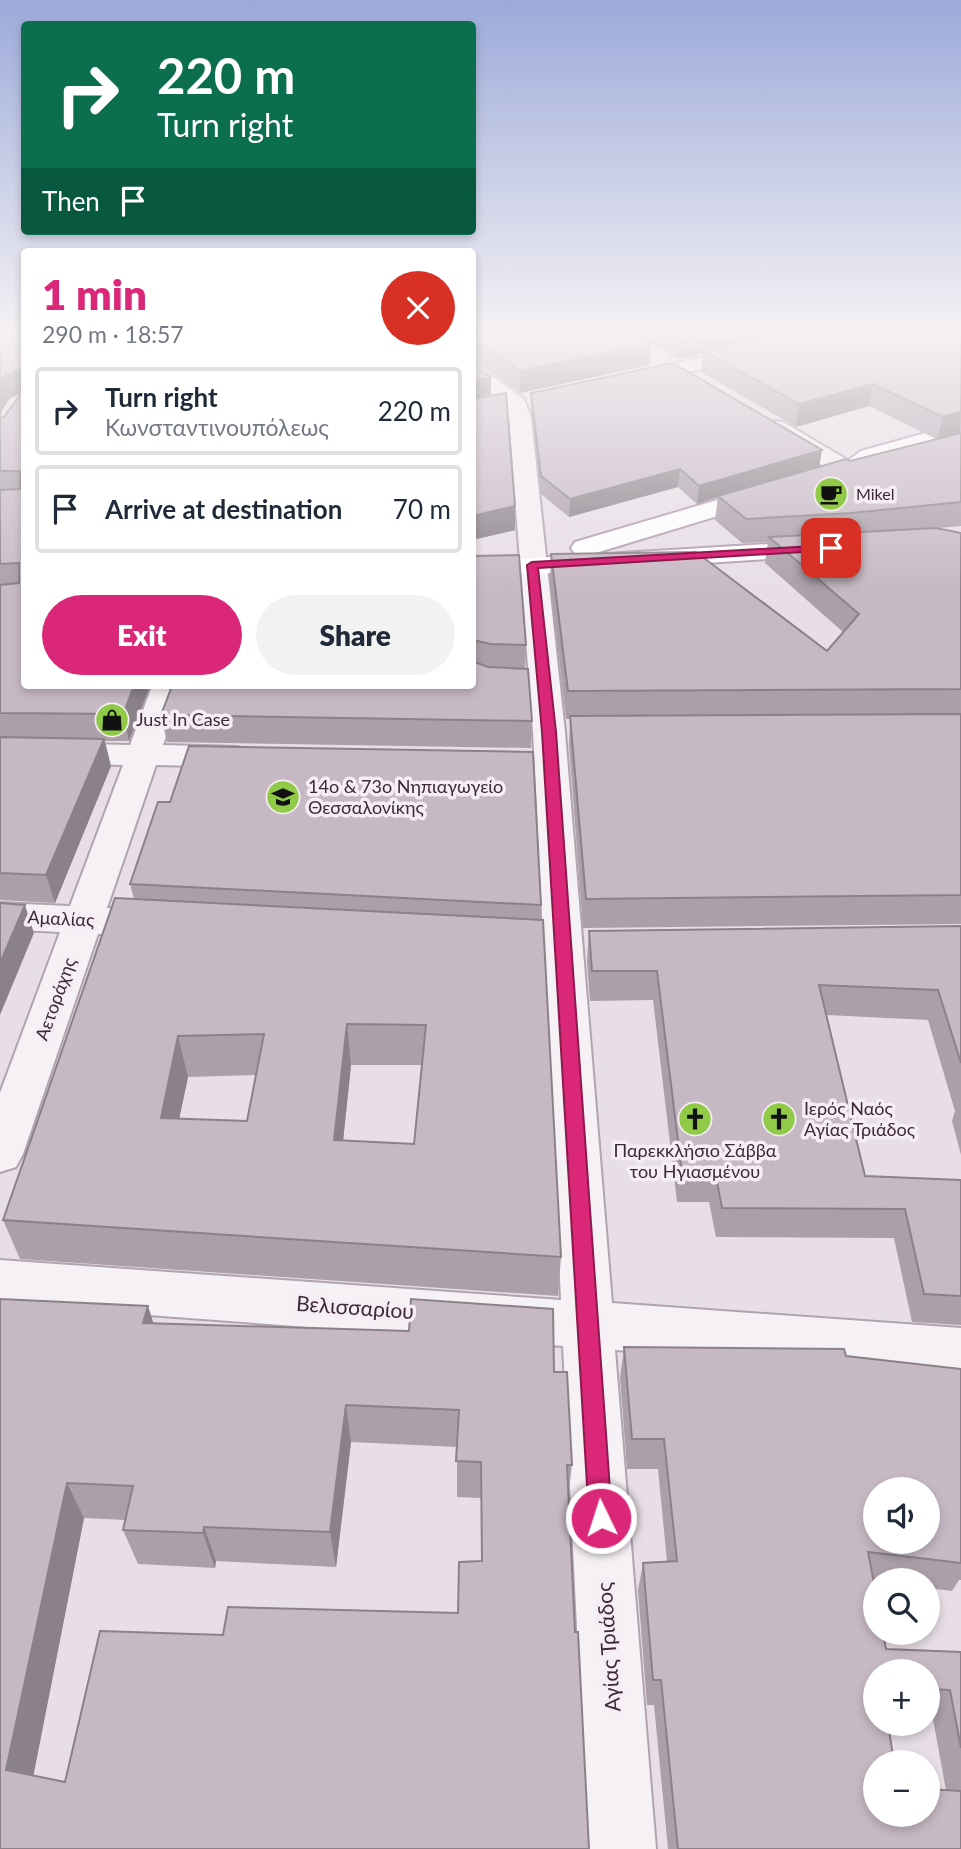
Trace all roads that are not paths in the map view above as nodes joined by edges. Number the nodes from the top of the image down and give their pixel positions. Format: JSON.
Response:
{"nodes":[{"id":1,"x":520,"y":419,"type":"edge"},
{"id":2,"x":762,"y":419,"type":"edge"},
{"id":3,"x":961,"y":430,"type":"edge"},
{"id":4,"x":961,"y":443,"type":"edge"},
{"id":5,"x":847,"y":470,"type":"junction"},
{"id":6,"x":818,"y":479,"type":"edge"},
{"id":7,"x":791,"y":486,"type":"edge"},
{"id":8,"x":845,"y":547,"type":"edge"},
{"id":9,"x":532,"y":565,"type":"junction"},
{"id":10,"x":476,"y":570,"type":"edge"},
{"id":11,"x":510,"y":683,"type":"edge"},
{"id":12,"x":544,"y":684,"type":"junction"},
{"id":13,"x":167,"y":689,"type":"edge"},
{"id":14,"x":0,"y":752,"type":"edge"},
{"id":15,"x":144,"y":755,"type":"junction"},
{"id":16,"x":265,"y":757,"type":"edge"},
{"id":17,"x":0,"y":916,"type":"edge"},
{"id":18,"x":85,"y":920,"type":"junction"},
{"id":19,"x":194,"y":926,"type":"edge"},
{"id":20,"x":0,"y":1154,"type":"edge"},
{"id":21,"x":0,"y":1282,"type":"edge"},
{"id":22,"x":588,"y":1325,"type":"junction"},
{"id":23,"x":961,"y":1352,"type":"edge"},
{"id":24,"x":622,"y":1849,"type":"edge"}],
"edges":[{"from":1,"to":9,"type":"street","name":"Αγίας Τριάδος"},
{"from":2,"to":5,"type":"street"},
{"from":3,"to":5,"type":"main road"},
{"from":4,"to":5,"type":"main road"},
{"from":5,"to":6,"type":"main road"},
{"from":7,"to":9,"type":"main road"},
{"from":8,"to":9,"type":"main road"},
{"from":9,"to":10,"type":"main road"},
{"from":9,"to":12,"type":"street","name":"Αγίας Τριάδος"},
{"from":11,"to":12,"type":"street"},
{"from":12,"to":22,"type":"street","name":"Αγίας Τριάδος"},
{"from":13,"to":15,"type":"street","name":"Αετοράχης"},
{"from":14,"to":15,"type":"street"},
{"from":15,"to":16,"type":"street"},
{"from":15,"to":18,"type":"street","name":"Αετοράχης"},
{"from":17,"to":18,"type":"street","name":"Αμαλίας"},
{"from":18,"to":19,"type":"street","name":"Αμαλίας"},
{"from":18,"to":20,"type":"street","name":"Αετοράχης"},
{"from":21,"to":22,"type":"street","name":"Βελισσαρίου"},
{"from":22,"to":23,"type":"street","name":"Βελισσαρίου"},
{"from":22,"to":24,"type":"street","name":"Αγίας Τριάδος"}]}
